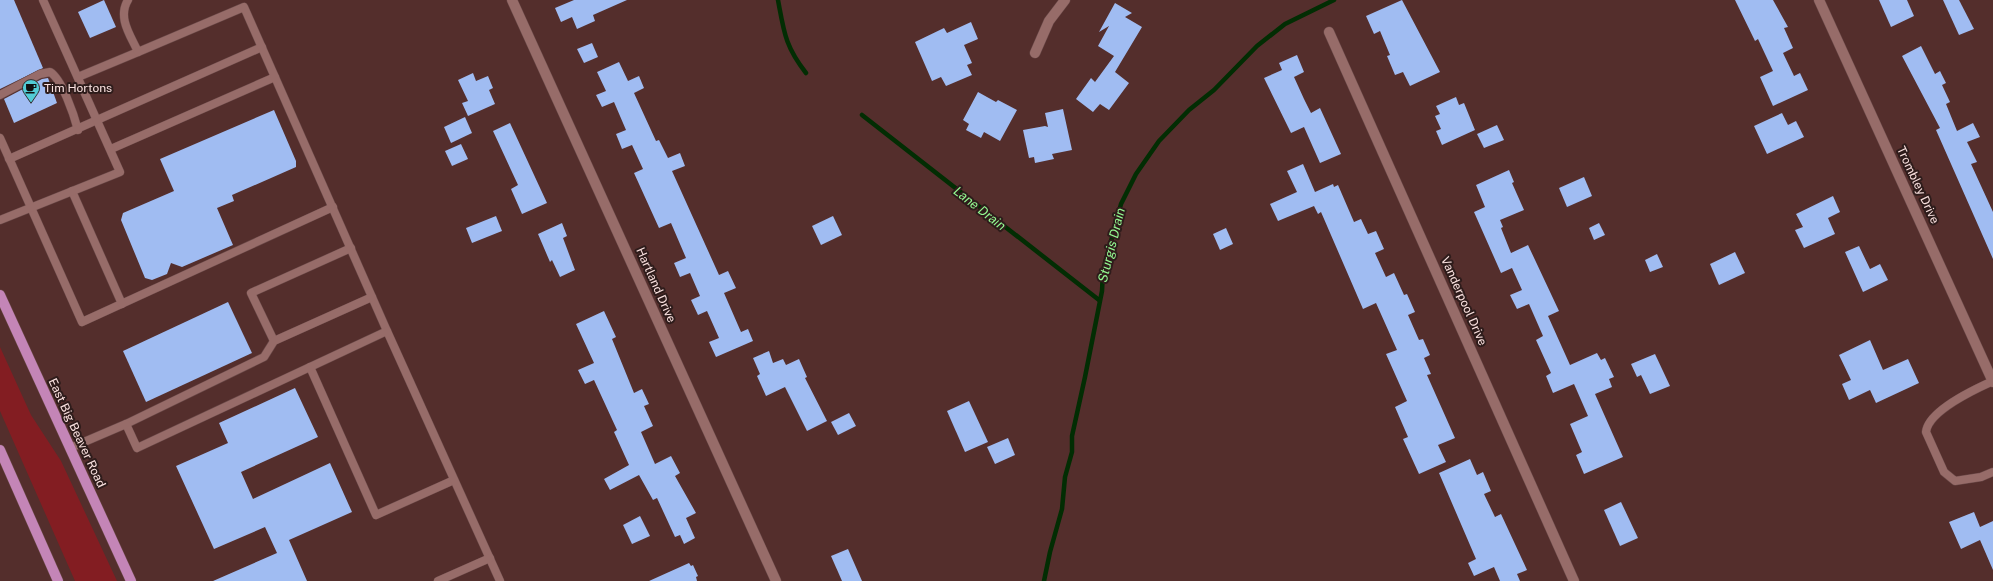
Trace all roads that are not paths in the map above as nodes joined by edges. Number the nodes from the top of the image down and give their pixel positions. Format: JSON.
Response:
{"nodes":[{"id":1,"x":43,"y":0,"type":"edge"},
{"id":2,"x":128,"y":0,"type":"edge"},
{"id":3,"x":512,"y":0,"type":"edge"},
{"id":4,"x":1065,"y":0,"type":"edge"},
{"id":5,"x":1819,"y":0,"type":"edge"},
{"id":6,"x":1329,"y":32,"type":"dead end"},
{"id":7,"x":262,"y":47,"type":"junction"},
{"id":8,"x":138,"y":52,"type":"junction"},
{"id":9,"x":1035,"y":53,"type":"dead end"},
{"id":10,"x":78,"y":77,"type":"junction"},
{"id":11,"x":275,"y":77,"type":"junction"},
{"id":12,"x":0,"y":95,"type":"edge"},
{"id":13,"x":98,"y":121,"type":"junction"},
{"id":14,"x":78,"y":130,"type":"junction"},
{"id":15,"x":0,"y":138,"type":"edge"},
{"id":16,"x":111,"y":149,"type":"junction"},
{"id":17,"x":10,"y":159,"type":"junction"},
{"id":18,"x":72,"y":191,"type":"junction"},
{"id":19,"x":30,"y":207,"type":"junction"},
{"id":20,"x":333,"y":207,"type":"junction"},
{"id":21,"x":0,"y":220,"type":"edge"},
{"id":22,"x":351,"y":248,"type":"junction"},
{"id":23,"x":0,"y":295,"type":"edge"},
{"id":24,"x":372,"y":297,"type":"junction"},
{"id":25,"x":122,"y":304,"type":"junction"},
{"id":26,"x":387,"y":331,"type":"junction"},
{"id":27,"x":274,"y":341,"type":"junction"},
{"id":28,"x":310,"y":367,"type":"junction"},
{"id":29,"x":1993,"y":381,"type":"edge"},
{"id":30,"x":126,"y":424,"type":"junction"},
{"id":31,"x":70,"y":448,"type":"junction"},
{"id":32,"x":0,"y":450,"type":"edge"},
{"id":33,"x":1993,"y":472,"type":"edge"},
{"id":34,"x":454,"y":480,"type":"junction"},
{"id":35,"x":490,"y":558,"type":"junction"},
{"id":36,"x":58,"y":581,"type":"edge"},
{"id":37,"x":132,"y":581,"type":"edge"},
{"id":38,"x":438,"y":581,"type":"edge"},
{"id":39,"x":500,"y":581,"type":"edge"},
{"id":40,"x":776,"y":581,"type":"edge"},
{"id":41,"x":1574,"y":581,"type":"edge"}],
"edges":[{"from":1,"to":10,"type":"lane"},
{"from":2,"to":8,"type":"lane"},
{"from":3,"to":40,"type":"street","name":"Hartland Drive"},
{"from":4,"to":9,"type":"street"},
{"from":5,"to":29,"type":"street","name":"Trombley Drive"},
{"from":6,"to":41,"type":"street","name":"Vanderpool Drive"},
{"from":7,"to":8,"type":"lane"},
{"from":7,"to":11,"type":"lane"},
{"from":7,"to":13,"type":"lane"},
{"from":8,"to":10,"type":"lane"},
{"from":10,"to":13,"type":"lane"},
{"from":11,"to":16,"type":"lane"},
{"from":11,"to":20,"type":"lane"},
{"from":12,"to":14,"type":"lane"},
{"from":13,"to":14,"type":"lane"},
{"from":13,"to":16,"type":"lane"},
{"from":14,"to":17,"type":"lane"},
{"from":15,"to":17,"type":"lane"},
{"from":16,"to":18,"type":"lane"},
{"from":17,"to":19,"type":"lane"},
{"from":18,"to":19,"type":"lane"},
{"from":18,"to":25,"type":"lane"},
{"from":19,"to":21,"type":"lane"},
{"from":19,"to":25,"type":"lane"},
{"from":20,"to":22,"type":"lane"},
{"from":20,"to":25,"type":"lane"},
{"from":22,"to":24,"type":"lane"},
{"from":22,"to":27,"type":"lane"},
{"from":23,"to":31,"type":"main road","name":"East Big Beaver Road"},
{"from":24,"to":26,"type":"lane"},
{"from":24,"to":27,"type":"lane"},
{"from":26,"to":28,"type":"lane"},
{"from":26,"to":34,"type":"lane"},
{"from":27,"to":30,"type":"lane"},
{"from":28,"to":30,"type":"lane"},
{"from":28,"to":34,"type":"lane"},
{"from":29,"to":33,"type":"lane"},
{"from":30,"to":31,"type":"lane"},
{"from":31,"to":37,"type":"main road","name":"East Big Beaver Road"},
{"from":32,"to":36,"type":"main road"},
{"from":34,"to":35,"type":"lane"},
{"from":35,"to":38,"type":"lane"},
{"from":35,"to":39,"type":"lane"}]}
